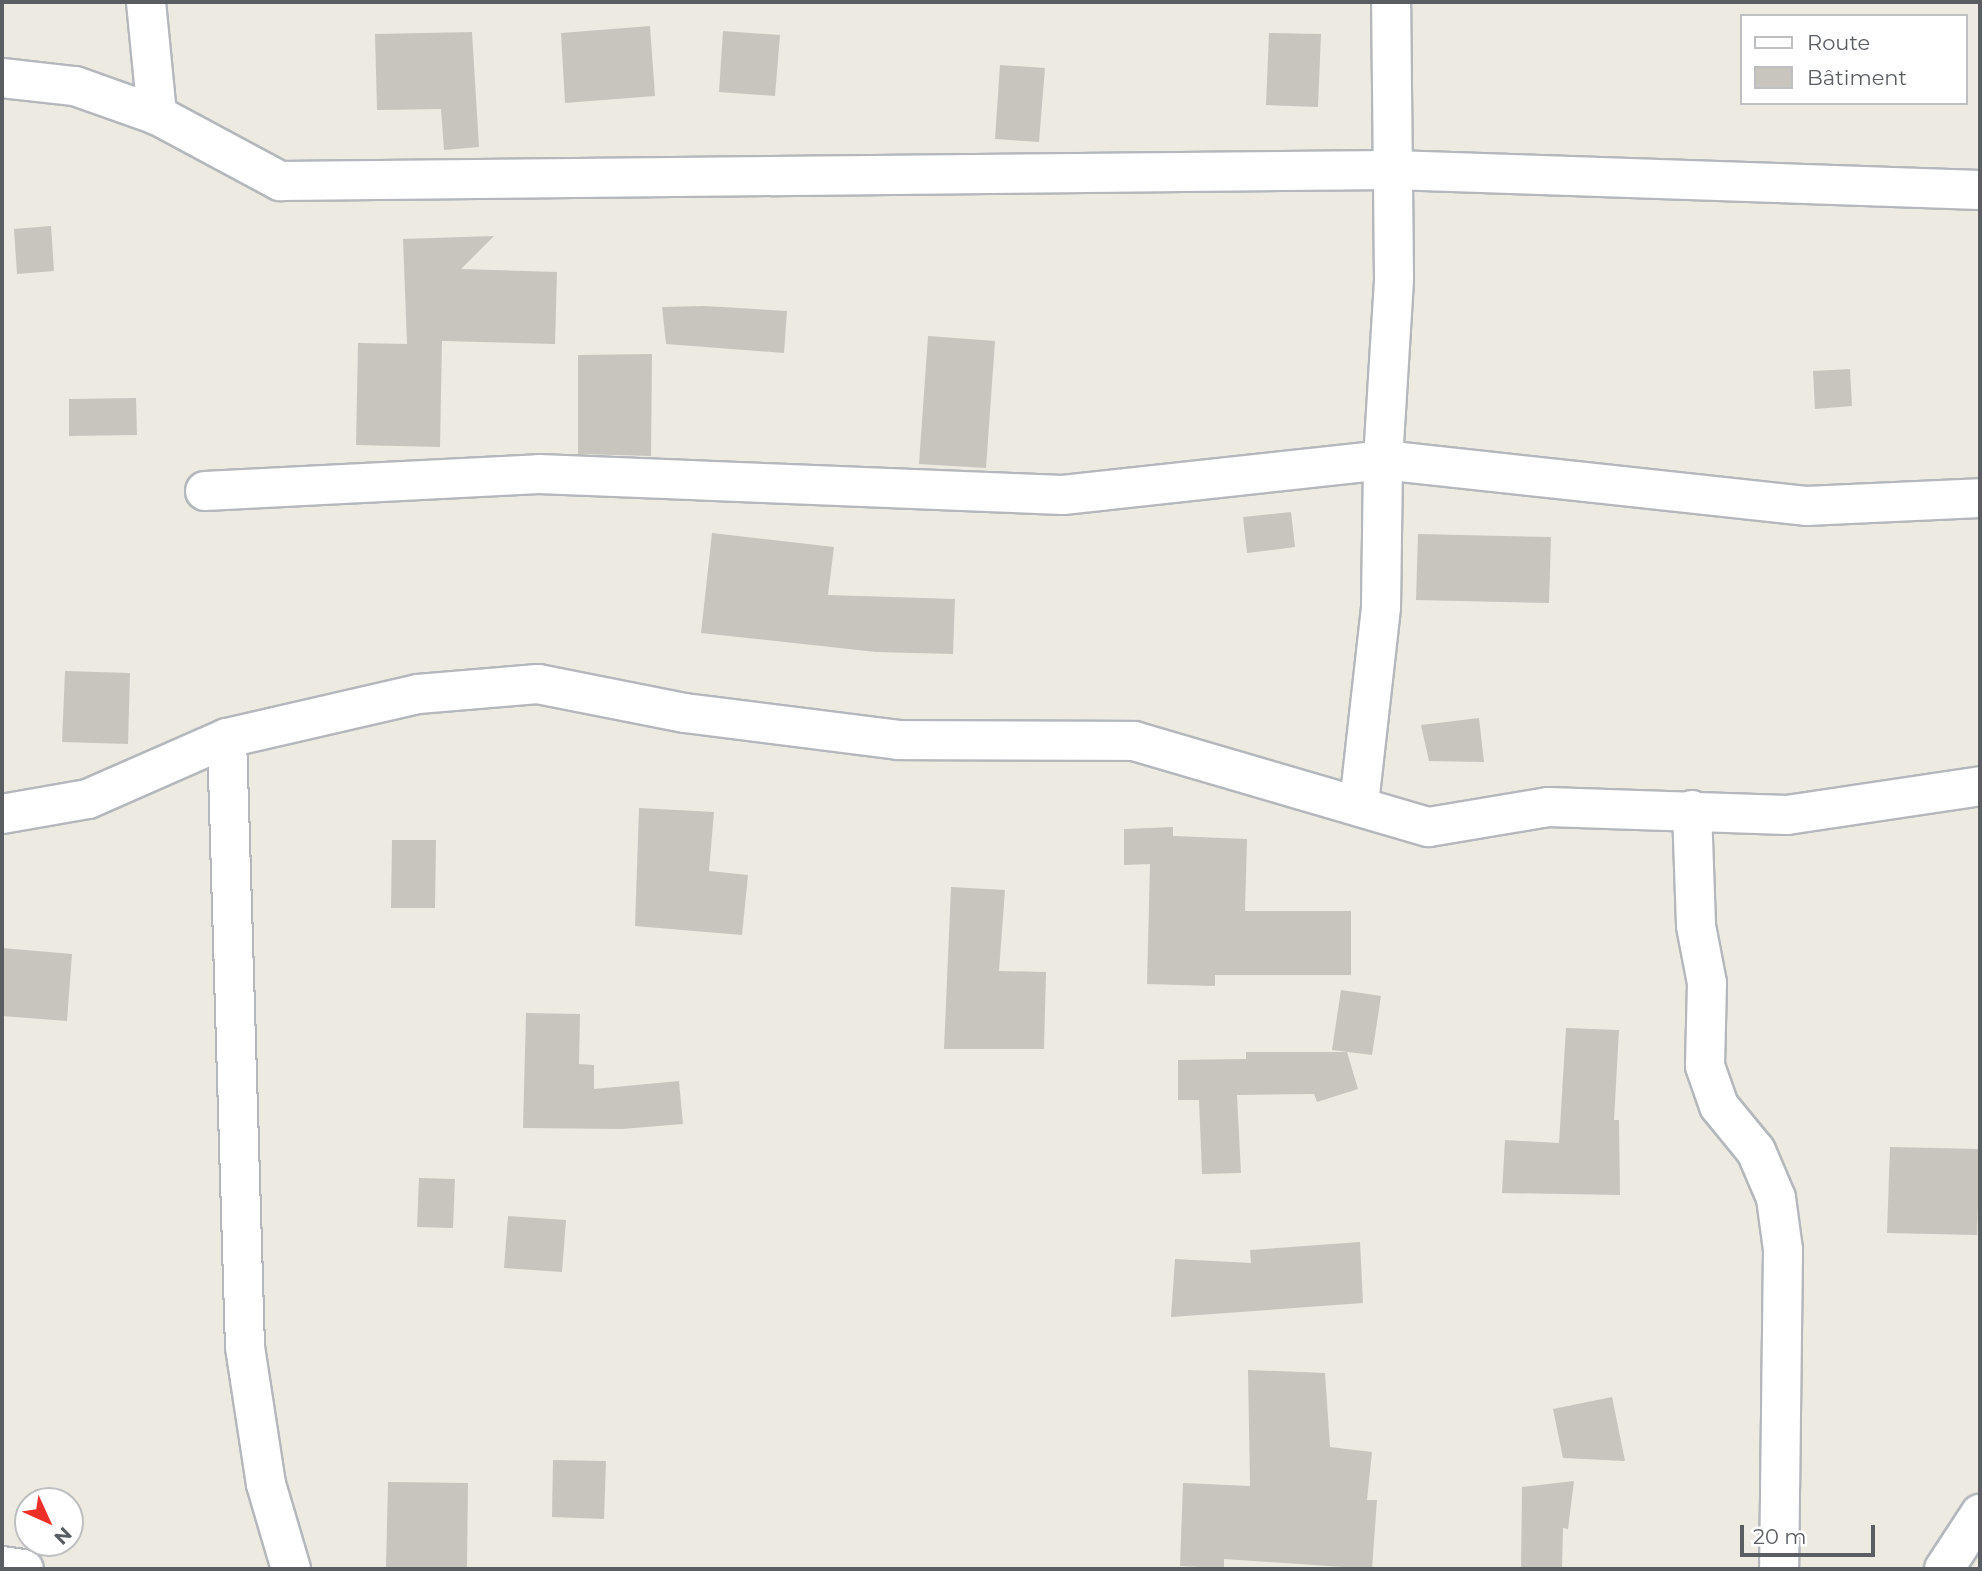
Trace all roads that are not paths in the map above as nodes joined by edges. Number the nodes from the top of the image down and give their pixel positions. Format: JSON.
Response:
{"nodes":[{"id":1,"x":145,"y":2,"type":"edge"},
{"id":2,"x":1391,"y":2,"type":"edge"},
{"id":3,"x":2,"y":78,"type":"edge"},
{"id":4,"x":157,"y":115,"type":"junction"},
{"id":5,"x":1392,"y":170,"type":"junction"},
{"id":6,"x":1980,"y":190,"type":"edge"},
{"id":7,"x":1383,"y":460,"type":"junction"},
{"id":8,"x":205,"y":491,"type":"dead end"},
{"id":9,"x":1980,"y":498,"type":"edge"},
{"id":10,"x":226,"y":738,"type":"junction"},
{"id":11,"x":1980,"y":786,"type":"edge"},
{"id":12,"x":1359,"y":804,"type":"junction"},
{"id":13,"x":1692,"y":810,"type":"junction"},
{"id":14,"x":2,"y":814,"type":"edge"},
{"id":15,"x":1980,"y":1514,"type":"edge"},
{"id":16,"x":2,"y":1566,"type":"edge"},
{"id":17,"x":24,"y":1569,"type":"edge"},
{"id":18,"x":291,"y":1569,"type":"edge"},
{"id":19,"x":1779,"y":1569,"type":"edge"},
{"id":20,"x":1944,"y":1569,"type":"edge"}],
"edges":[{"from":1,"to":4,"type":"street"},
{"from":2,"to":5,"type":"street"},
{"from":3,"to":4,"type":"street"},
{"from":4,"to":5,"type":"street"},
{"from":5,"to":6,"type":"street"},
{"from":5,"to":7,"type":"street"},
{"from":7,"to":8,"type":"street"},
{"from":7,"to":9,"type":"street"},
{"from":7,"to":12,"type":"street"},
{"from":10,"to":12,"type":"street"},
{"from":10,"to":14,"type":"street"},
{"from":10,"to":18,"type":"street"},
{"from":11,"to":13,"type":"street"},
{"from":12,"to":13,"type":"street"},
{"from":13,"to":19,"type":"street"},
{"from":15,"to":20,"type":"street"},
{"from":16,"to":17,"type":"street"}]}
